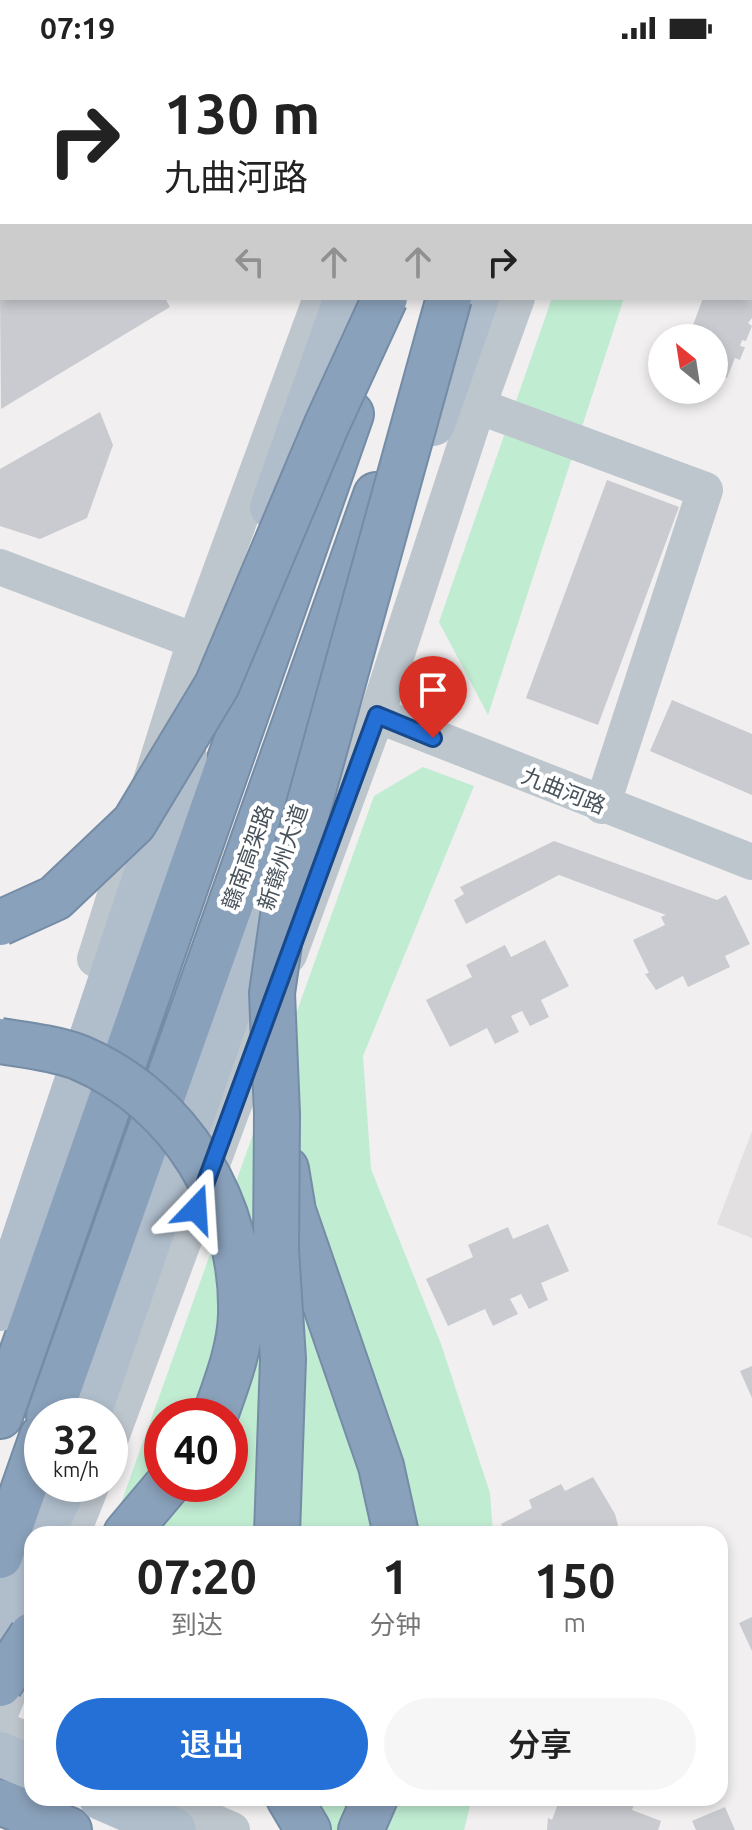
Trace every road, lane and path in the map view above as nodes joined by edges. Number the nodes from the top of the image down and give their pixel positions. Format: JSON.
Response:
{"nodes":[{"id":1,"x":320,"y":300,"type":"edge"},
{"id":2,"x":345,"y":300,"type":"edge"},
{"id":3,"x":387,"y":300,"type":"edge"},
{"id":4,"x":387,"y":300,"type":"edge"},
{"id":5,"x":447,"y":300,"type":"edge"},
{"id":6,"x":447,"y":300,"type":"edge"},
{"id":7,"x":476,"y":300,"type":"edge"},
{"id":8,"x":516,"y":300,"type":"edge"},
{"id":9,"x":478,"y":406,"type":"junction"},
{"id":10,"x":0,"y":567,"type":"edge"},
{"id":11,"x":195,"y":641,"type":"junction"},
{"id":12,"x":377,"y":715,"type":"junction"},
{"id":13,"x":602,"y":806,"type":"junction"},
{"id":14,"x":752,"y":862,"type":"edge"},
{"id":15,"x":55,"y":898,"type":"junction"},
{"id":16,"x":0,"y":923,"type":"edge"},
{"id":17,"x":0,"y":943,"type":"edge"},
{"id":18,"x":0,"y":1041,"type":"edge"},
{"id":19,"x":277,"y":1114,"type":"junction"},
{"id":20,"x":0,"y":1261,"type":"edge"},
{"id":21,"x":0,"y":1309,"type":"edge"},
{"id":22,"x":55,"y":1398,"type":"edge"},
{"id":23,"x":94,"y":1398,"type":"edge"},
{"id":24,"x":125,"y":1398,"type":"edge"},
{"id":25,"x":221,"y":1398,"type":"edge"},
{"id":26,"x":0,"y":1416,"type":"edge"},
{"id":27,"x":24,"y":1488,"type":"edge"},
{"id":28,"x":57,"y":1502,"type":"edge"},
{"id":29,"x":85,"y":1502,"type":"edge"},
{"id":30,"x":153,"y":1502,"type":"edge"},
{"id":31,"x":47,"y":1526,"type":"edge"},
{"id":32,"x":75,"y":1526,"type":"edge"},
{"id":33,"x":133,"y":1526,"type":"edge"},
{"id":34,"x":277,"y":1526,"type":"edge"},
{"id":35,"x":394,"y":1526,"type":"edge"},
{"id":36,"x":0,"y":1556,"type":"edge"},
{"id":37,"x":24,"y":1578,"type":"edge"},
{"id":38,"x":0,"y":1633,"type":"edge"},
{"id":39,"x":24,"y":1647,"type":"edge"},
{"id":40,"x":24,"y":1655,"type":"edge"},
{"id":41,"x":0,"y":1684,"type":"edge"},
{"id":42,"x":0,"y":1714,"type":"edge"},
{"id":43,"x":0,"y":1729,"type":"edge"},
{"id":44,"x":24,"y":1739,"type":"edge"},
{"id":45,"x":0,"y":1754,"type":"edge"},
{"id":46,"x":24,"y":1764,"type":"edge"},
{"id":47,"x":0,"y":1802,"type":"edge"},
{"id":48,"x":119,"y":1806,"type":"edge"},
{"id":49,"x":177,"y":1806,"type":"edge"},
{"id":50,"x":294,"y":1806,"type":"edge"},
{"id":51,"x":372,"y":1806,"type":"edge"},
{"id":52,"x":69,"y":1830,"type":"edge"},
{"id":53,"x":174,"y":1830,"type":"edge"},
{"id":54,"x":232,"y":1830,"type":"edge"},
{"id":55,"x":308,"y":1830,"type":"edge"},
{"id":56,"x":361,"y":1830,"type":"edge"}],
"edges":[{"from":1,"to":11,"type":"street"},
{"from":2,"to":21,"type":"main road"},
{"from":3,"to":15,"type":"highway","bridge":true},
{"from":4,"to":26,"type":"highway"},
{"from":5,"to":19,"type":"highway","bridge":true},
{"from":6,"to":22,"type":"highway","name":"赣南高架路","bridge":true},
{"from":7,"to":23,"type":"main road","name":"新赣州大道"},
{"from":8,"to":9,"type":"street"},
{"from":9,"to":12,"type":"street"},
{"from":9,"to":13,"type":"street"},
{"from":10,"to":11,"type":"street"},
{"from":11,"to":20,"type":"street"},
{"from":12,"to":13,"type":"street","name":"九曲河路"},
{"from":12,"to":24,"type":"street"},
{"from":13,"to":14,"type":"street","name":"九曲河路"},
{"from":15,"to":16,"type":"highway","bridge":true},
{"from":15,"to":17,"type":"highway","bridge":true},
{"from":18,"to":25,"type":"highway","bridge":true},
{"from":19,"to":34,"type":"highway","bridge":true},
{"from":19,"to":35,"type":"highway","bridge":true},
{"from":27,"to":36,"type":"highway"},
{"from":28,"to":31,"type":"main road"},
{"from":29,"to":32,"type":"street"},
{"from":30,"to":33,"type":"highway"},
{"from":37,"to":38,"type":"main road"},
{"from":39,"to":41,"type":"highway","bridge":true},
{"from":40,"to":42,"type":"street"},
{"from":43,"to":44,"type":"street"},
{"from":45,"to":46,"type":"main road"},
{"from":47,"to":52,"type":"highway"},
{"from":48,"to":53,"type":"main road"},
{"from":49,"to":54,"type":"street"},
{"from":50,"to":55,"type":"highway"},
{"from":51,"to":56,"type":"highway"}]}
